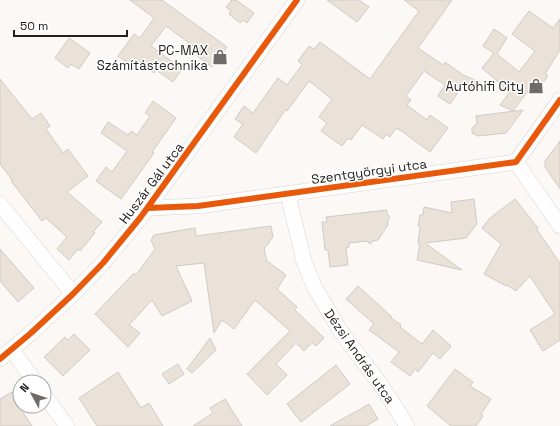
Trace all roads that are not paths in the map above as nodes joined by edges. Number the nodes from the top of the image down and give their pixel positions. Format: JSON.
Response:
{"nodes":[{"id":1,"x":297,"y":0,"type":"edge"},
{"id":2,"x":560,"y":100,"type":"edge"},
{"id":3,"x":516,"y":162,"type":"junction"},
{"id":4,"x":288,"y":194,"type":"junction"},
{"id":5,"x":0,"y":204,"type":"edge"},
{"id":6,"x":148,"y":208,"type":"junction"},
{"id":7,"x":560,"y":226,"type":"edge"},
{"id":8,"x":73,"y":294,"type":"junction"},
{"id":9,"x":12,"y":350,"type":"junction"},
{"id":10,"x":0,"y":360,"type":"edge"},
{"id":11,"x":29,"y":374,"type":"edge"},
{"id":12,"x":52,"y":406,"type":"edge"},
{"id":13,"x":66,"y":426,"type":"edge"},
{"id":14,"x":407,"y":426,"type":"edge"}],
"edges":[{"from":1,"to":6,"type":"street","name":"Huszár Gál utca"},
{"from":2,"to":3,"type":"street"},
{"from":3,"to":4,"type":"street","name":"Szentgyörgyi utca"},
{"from":3,"to":7,"type":"street"},
{"from":4,"to":6,"type":"street","name":"Szentgyörgyi utca"},
{"from":4,"to":14,"type":"street","name":"Dézsi András utca"},
{"from":5,"to":8,"type":"street"},
{"from":6,"to":8,"type":"street","name":"Huszár Gál utca"},
{"from":8,"to":9,"type":"street","name":"Huszár Gál utca"},
{"from":9,"to":10,"type":"street","name":"Huszár Gál utca"},
{"from":9,"to":11,"type":"street"},
{"from":12,"to":13,"type":"street"}]}
